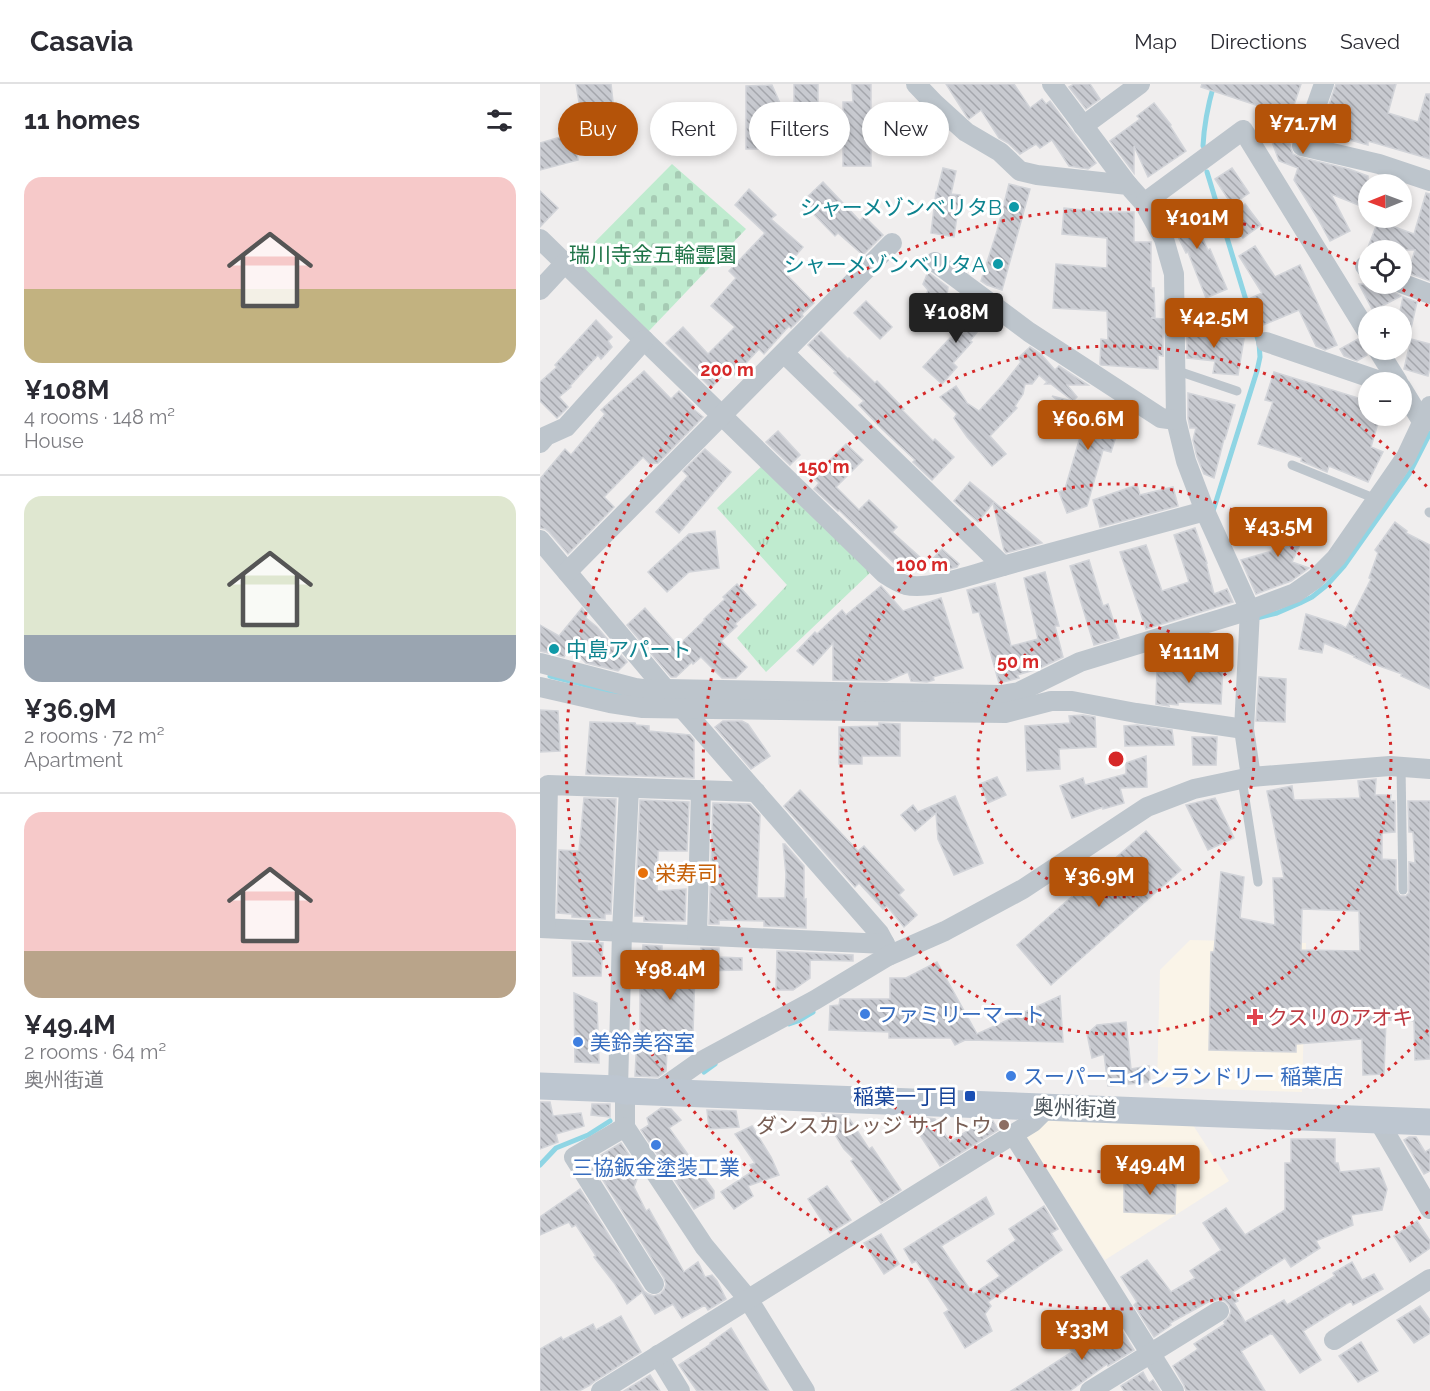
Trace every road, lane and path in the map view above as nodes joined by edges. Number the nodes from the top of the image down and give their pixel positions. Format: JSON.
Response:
{"nodes":[{"id":1,"x":916,"y":84,"type":"edge"},
{"id":2,"x":1052,"y":84,"type":"edge"},
{"id":3,"x":1140,"y":84,"type":"edge"},
{"id":4,"x":1324,"y":84,"type":"edge"},
{"id":5,"x":1083,"y":126,"type":"junction"},
{"id":6,"x":1430,"y":181,"type":"edge"},
{"id":7,"x":1128,"y":185,"type":"junction"},
{"id":8,"x":1144,"y":203,"type":"junction"},
{"id":9,"x":540,"y":238,"type":"edge"},
{"id":10,"x":892,"y":243,"type":"dead end"},
{"id":11,"x":935,"y":262,"type":"dead end"},
{"id":12,"x":565,"y":263,"type":"junction"},
{"id":13,"x":1412,"y":287,"type":"edge"},
{"id":14,"x":540,"y":290,"type":"edge"},
{"id":15,"x":1430,"y":294,"type":"edge"},
{"id":16,"x":1358,"y":317,"type":"edge"},
{"id":17,"x":644,"y":340,"type":"junction"},
{"id":18,"x":1266,"y":342,"type":"dead end"},
{"id":19,"x":784,"y":352,"type":"junction"},
{"id":20,"x":1175,"y":370,"type":"junction"},
{"id":21,"x":1358,"y":373,"type":"edge"},
{"id":22,"x":1237,"y":391,"type":"dead end"},
{"id":23,"x":1412,"y":399,"type":"edge"},
{"id":24,"x":722,"y":415,"type":"junction"},
{"id":25,"x":1426,"y":415,"type":"edge"},
{"id":26,"x":1176,"y":420,"type":"junction"},
{"id":27,"x":540,"y":443,"type":"edge"},
{"id":28,"x":1292,"y":465,"type":"dead end"},
{"id":29,"x":1376,"y":500,"type":"junction"},
{"id":30,"x":1205,"y":511,"type":"junction"},
{"id":31,"x":540,"y":540,"type":"edge"},
{"id":32,"x":1003,"y":566,"type":"junction"},
{"id":33,"x":567,"y":572,"type":"junction"},
{"id":34,"x":1250,"y":617,"type":"junction"},
{"id":35,"x":540,"y":663,"type":"edge"},
{"id":36,"x":540,"y":687,"type":"edge"},
{"id":37,"x":674,"y":698,"type":"junction"},
{"id":38,"x":1244,"y":729,"type":"junction"},
{"id":39,"x":1428,"y":764,"type":"edge"},
{"id":40,"x":1401,"y":766,"type":"junction"},
{"id":41,"x":1246,"y":778,"type":"junction"},
{"id":42,"x":629,"y":788,"type":"junction"},
{"id":43,"x":701,"y":790,"type":"junction"},
{"id":44,"x":756,"y":792,"type":"junction"},
{"id":45,"x":1258,"y":882,"type":"dead end"},
{"id":46,"x":1403,"y":890,"type":"dead end"},
{"id":47,"x":542,"y":928,"type":"edge"},
{"id":48,"x":622,"y":932,"type":"junction"},
{"id":49,"x":697,"y":935,"type":"junction"},
{"id":50,"x":887,"y":950,"type":"junction"},
{"id":51,"x":540,"y":1086,"type":"edge"},
{"id":52,"x":622,"y":1090,"type":"junction"},
{"id":53,"x":657,"y":1092,"type":"junction"},
{"id":54,"x":1049,"y":1107,"type":"junction"},
{"id":55,"x":1378,"y":1120,"type":"junction"},
{"id":56,"x":1430,"y":1122,"type":"edge"},
{"id":57,"x":625,"y":1127,"type":"junction"},
{"id":58,"x":1013,"y":1134,"type":"junction"},
{"id":59,"x":1430,"y":1209,"type":"edge"},
{"id":60,"x":1430,"y":1279,"type":"edge"},
{"id":61,"x":654,"y":1284,"type":"dead end"},
{"id":62,"x":748,"y":1299,"type":"junction"},
{"id":63,"x":1219,"y":1311,"type":"dead end"},
{"id":64,"x":1334,"y":1340,"type":"dead end"},
{"id":65,"x":1150,"y":1354,"type":"junction"},
{"id":66,"x":658,"y":1355,"type":"junction"},
{"id":67,"x":601,"y":1391,"type":"edge"},
{"id":68,"x":680,"y":1391,"type":"edge"},
{"id":69,"x":805,"y":1391,"type":"edge"},
{"id":70,"x":1090,"y":1391,"type":"edge"},
{"id":71,"x":1174,"y":1391,"type":"edge"}],
"edges":[{"from":1,"to":7,"type":"street"},
{"from":2,"to":5,"type":"street"},
{"from":3,"to":5,"type":"street"},
{"from":4,"to":6,"type":"street"},
{"from":5,"to":7,"type":"street"},
{"from":7,"to":8,"type":"street"},
{"from":8,"to":16,"type":"street"},
{"from":8,"to":20,"type":"street"},
{"from":9,"to":12,"type":"street"},
{"from":10,"to":19,"type":"street"},
{"from":11,"to":26,"type":"street"},
{"from":12,"to":14,"type":"street"},
{"from":12,"to":17,"type":"street"},
{"from":13,"to":15,"type":"street"},
{"from":17,"to":24,"type":"street"},
{"from":17,"to":27,"type":"street"},
{"from":18,"to":21,"type":"street"},
{"from":19,"to":24,"type":"street"},
{"from":19,"to":32,"type":"street"},
{"from":20,"to":22,"type":"lane"},
{"from":20,"to":26,"type":"street"},
{"from":23,"to":25,"type":"street"},
{"from":24,"to":32,"type":"street"},
{"from":24,"to":33,"type":"street"},
{"from":25,"to":29,"type":"street"},
{"from":26,"to":30,"type":"street"},
{"from":28,"to":29,"type":"lane"},
{"from":29,"to":34,"type":"street"},
{"from":30,"to":32,"type":"street"},
{"from":30,"to":34,"type":"street"},
{"from":31,"to":33,"type":"street"},
{"from":33,"to":37,"type":"street"},
{"from":34,"to":37,"type":"street"},
{"from":34,"to":38,"type":"street"},
{"from":35,"to":37,"type":"street"},
{"from":36,"to":37,"type":"street"},
{"from":37,"to":38,"type":"street"},
{"from":37,"to":44,"type":"street"},
{"from":38,"to":41,"type":"street"},
{"from":39,"to":40,"type":"street"},
{"from":40,"to":41,"type":"street"},
{"from":40,"to":46,"type":"lane"},
{"from":41,"to":45,"type":"lane"},
{"from":41,"to":50,"type":"street"},
{"from":42,"to":43,"type":"street"},
{"from":42,"to":47,"type":"street"},
{"from":42,"to":48,"type":"street"},
{"from":43,"to":44,"type":"street"},
{"from":43,"to":49,"type":"street"},
{"from":44,"to":50,"type":"street"},
{"from":47,"to":48,"type":"street"},
{"from":48,"to":49,"type":"street"},
{"from":48,"to":52,"type":"street"},
{"from":49,"to":50,"type":"street"},
{"from":50,"to":53,"type":"street"},
{"from":51,"to":52,"type":"street","name":"奥州街道"},
{"from":52,"to":53,"type":"street","name":"奥州街道"},
{"from":52,"to":57,"type":"street"},
{"from":53,"to":54,"type":"street","name":"奥州街道"},
{"from":54,"to":55,"type":"street","name":"奥州街道"},
{"from":54,"to":58,"type":"street"},
{"from":55,"to":56,"type":"street","name":"奥州街道"},
{"from":55,"to":59,"type":"street"},
{"from":57,"to":61,"type":"street"},
{"from":57,"to":62,"type":"street"},
{"from":58,"to":62,"type":"street"},
{"from":58,"to":65,"type":"street"},
{"from":60,"to":64,"type":"street"},
{"from":62,"to":66,"type":"street"},
{"from":62,"to":69,"type":"street"},
{"from":63,"to":65,"type":"street"},
{"from":65,"to":70,"type":"street"},
{"from":65,"to":71,"type":"street"},
{"from":66,"to":67,"type":"street"},
{"from":66,"to":68,"type":"street"}]}
